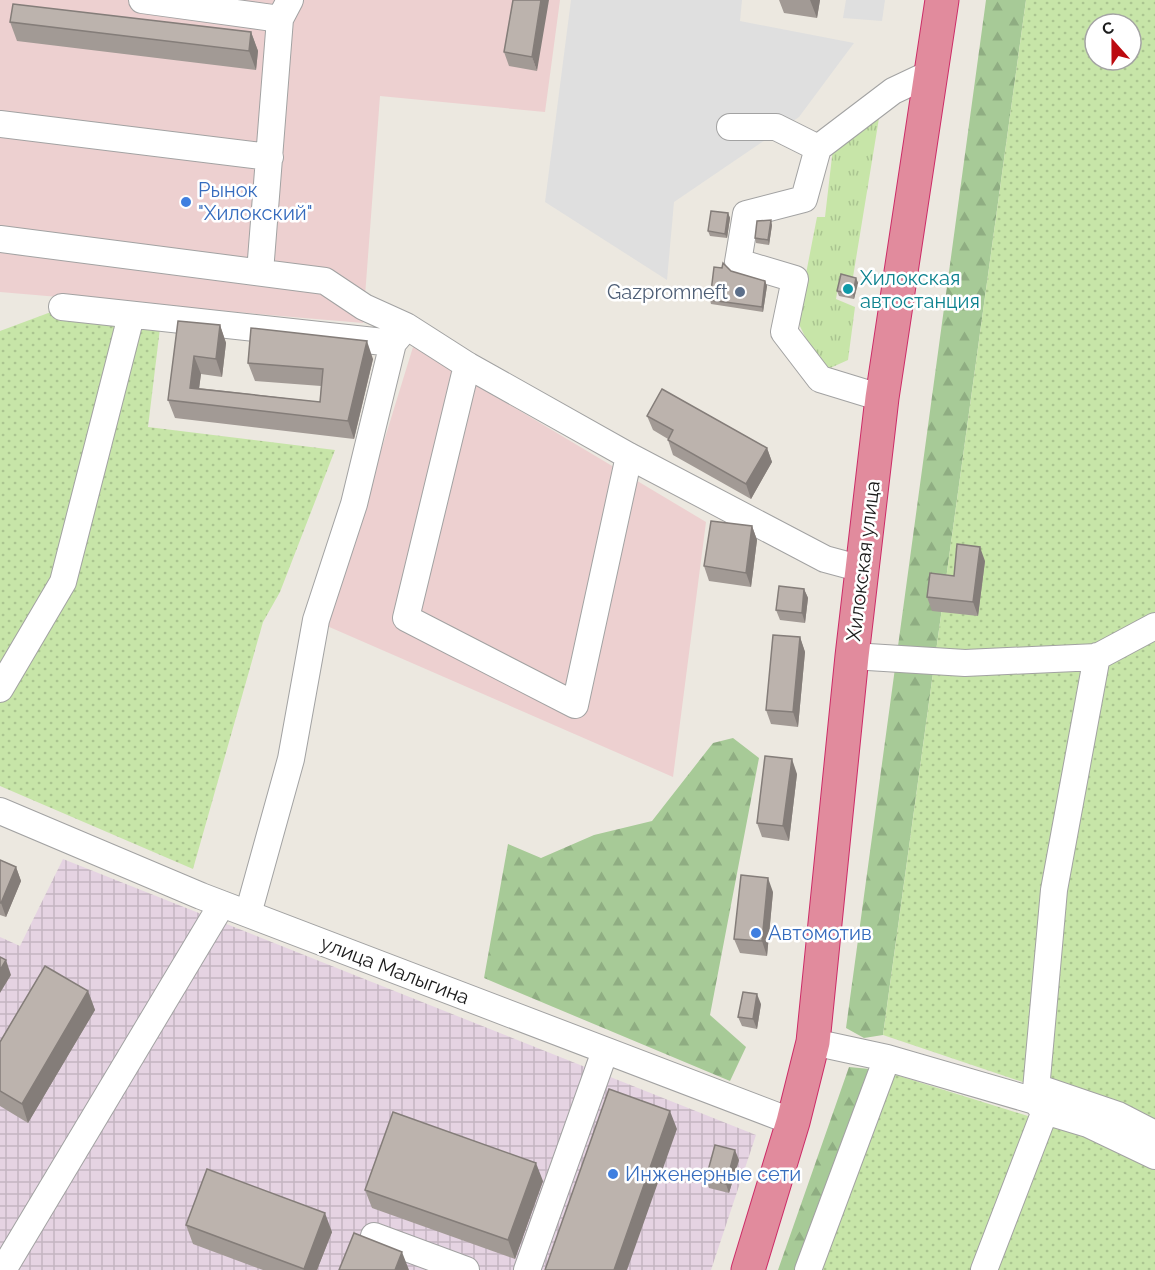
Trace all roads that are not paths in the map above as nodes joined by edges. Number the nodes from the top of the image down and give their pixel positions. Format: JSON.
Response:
{"nodes":[{"id":1,"x":142,"y":0,"type":"edge"},
{"id":2,"x":942,"y":0,"type":"edge"},
{"id":3,"x":205,"y":4,"type":"edge"},
{"id":4,"x":285,"y":10,"type":"edge"},
{"id":5,"x":929,"y":74,"type":"junction"},
{"id":6,"x":0,"y":124,"type":"edge"},
{"id":7,"x":730,"y":127,"type":"dead end"},
{"id":8,"x":818,"y":148,"type":"junction"},
{"id":9,"x":270,"y":157,"type":"junction"},
{"id":10,"x":0,"y":239,"type":"edge"},
{"id":11,"x":260,"y":273,"type":"junction"},
{"id":12,"x":62,"y":307,"type":"dead end"},
{"id":13,"x":131,"y":316,"type":"junction"},
{"id":14,"x":400,"y":335,"type":"junction"},
{"id":15,"x":467,"y":365,"type":"junction"},
{"id":16,"x":882,"y":398,"type":"junction"},
{"id":17,"x":629,"y":456,"type":"junction"},
{"id":18,"x":862,"y":569,"type":"junction"},
{"id":19,"x":1155,"y":626,"type":"edge"},
{"id":20,"x":852,"y":656,"type":"junction"},
{"id":21,"x":1097,"y":656,"type":"junction"},
{"id":22,"x":0,"y":689,"type":"edge"},
{"id":23,"x":0,"y":811,"type":"edge"},
{"id":24,"x":222,"y":904,"type":"junction"},
{"id":25,"x":248,"y":914,"type":"junction"},
{"id":26,"x":813,"y":1042,"type":"junction"},
{"id":27,"x":605,"y":1051,"type":"junction"},
{"id":28,"x":887,"y":1058,"type":"junction"},
{"id":29,"x":1038,"y":1100,"type":"junction"},
{"id":30,"x":793,"y":1122,"type":"junction"},
{"id":31,"x":1155,"y":1134,"type":"edge"},
{"id":32,"x":1155,"y":1156,"type":"edge"},
{"id":33,"x":374,"y":1236,"type":"dead end"},
{"id":34,"x":3,"y":1270,"type":"edge"},
{"id":35,"x":466,"y":1270,"type":"edge"},
{"id":36,"x":527,"y":1270,"type":"edge"},
{"id":37,"x":748,"y":1270,"type":"edge"},
{"id":38,"x":808,"y":1270,"type":"edge"},
{"id":39,"x":984,"y":1270,"type":"edge"}],
"edges":[{"from":1,"to":3,"type":"street"},
{"from":2,"to":5,"type":"highway","name":"Хилокская улица"},
{"from":3,"to":4,"type":"street"},
{"from":4,"to":9,"type":"street"},
{"from":5,"to":8,"type":"street"},
{"from":5,"to":16,"type":"highway","name":"Хилокская улица"},
{"from":6,"to":9,"type":"street"},
{"from":7,"to":8,"type":"street"},
{"from":8,"to":16,"type":"street"},
{"from":9,"to":11,"type":"street"},
{"from":10,"to":11,"type":"street"},
{"from":11,"to":14,"type":"street"},
{"from":12,"to":13,"type":"street"},
{"from":13,"to":14,"type":"street"},
{"from":13,"to":22,"type":"street"},
{"from":14,"to":15,"type":"street"},
{"from":14,"to":25,"type":"street"},
{"from":15,"to":17,"type":"street"},
{"from":15,"to":17,"type":"street"},
{"from":16,"to":18,"type":"highway","name":"Хилокская улица"},
{"from":17,"to":18,"type":"street"},
{"from":18,"to":20,"type":"highway","name":"Хилокская улица"},
{"from":19,"to":21,"type":"street"},
{"from":20,"to":21,"type":"street"},
{"from":20,"to":26,"type":"highway","name":"Хилокская улица"},
{"from":21,"to":29,"type":"street"},
{"from":23,"to":24,"type":"street","name":"улица Малыгина"},
{"from":24,"to":25,"type":"street","name":"улица Малыгина"},
{"from":24,"to":34,"type":"street"},
{"from":25,"to":27,"type":"street","name":"улица Малыгина"},
{"from":26,"to":28,"type":"street"},
{"from":26,"to":30,"type":"highway","name":"Хилокская улица"},
{"from":27,"to":30,"type":"street","name":"улица Малыгина"},
{"from":27,"to":36,"type":"street"},
{"from":28,"to":29,"type":"street"},
{"from":28,"to":38,"type":"street"},
{"from":29,"to":31,"type":"street"},
{"from":29,"to":32,"type":"street"},
{"from":29,"to":39,"type":"street"},
{"from":30,"to":37,"type":"highway","name":"Хилокская улица"},
{"from":33,"to":35,"type":"street"}]}
